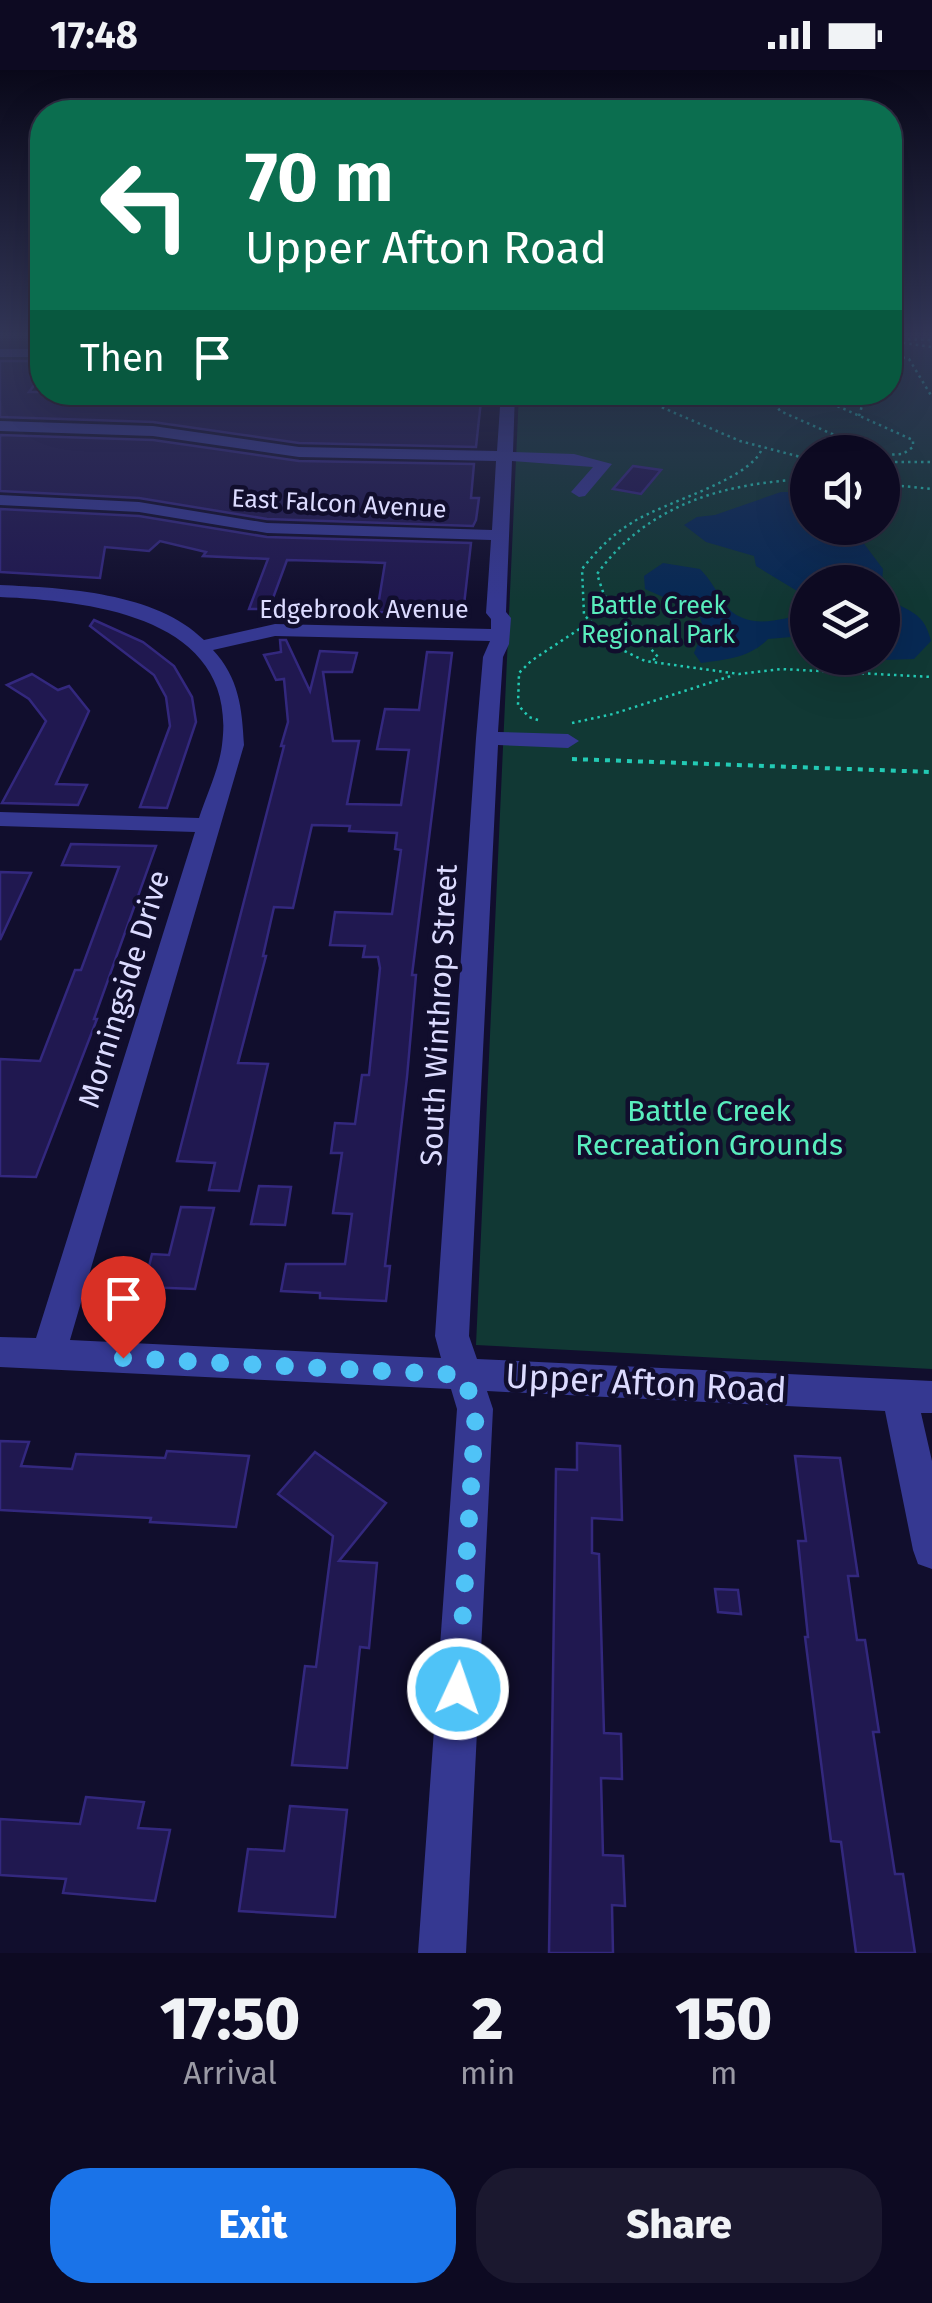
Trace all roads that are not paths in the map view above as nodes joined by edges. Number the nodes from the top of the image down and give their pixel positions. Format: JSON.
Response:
{"nodes":[{"id":1,"x":505,"y":425,"type":"edge"},
{"id":2,"x":0,"y":426,"type":"edge"},
{"id":3,"x":502,"y":456,"type":"junction"},
{"id":4,"x":579,"y":492,"type":"dead end"},
{"id":5,"x":0,"y":500,"type":"edge"},
{"id":6,"x":498,"y":535,"type":"junction"},
{"id":7,"x":0,"y":590,"type":"edge"},
{"id":8,"x":494,"y":642,"type":"junction"},
{"id":9,"x":204,"y":646,"type":"junction"},
{"id":10,"x":487,"y":738,"type":"junction"},
{"id":11,"x":565,"y":741,"type":"road end"},
{"id":12,"x":0,"y":820,"type":"edge"},
{"id":13,"x":207,"y":825,"type":"junction"},
{"id":14,"x":0,"y":1352,"type":"edge"},
{"id":15,"x":48,"y":1354,"type":"junction"},
{"id":16,"x":462,"y":1375,"type":"junction"},
{"id":17,"x":916,"y":1396,"type":"edge"},
{"id":18,"x":932,"y":1550,"type":"edge"},
{"id":19,"x":442,"y":1953,"type":"edge"}],
"edges":[{"from":1,"to":3,"type":"street","name":"South Winthrop Street"},
{"from":2,"to":3,"type":"street"},
{"from":3,"to":4,"type":"street"},
{"from":3,"to":6,"type":"street","name":"South Winthrop Street"},
{"from":5,"to":6,"type":"street","name":"East Falcon Avenue"},
{"from":6,"to":8,"type":"street","name":"South Winthrop Street"},
{"from":7,"to":9,"type":"street"},
{"from":8,"to":9,"type":"street","name":"Edgebrook Avenue"},
{"from":8,"to":10,"type":"street","name":"South Winthrop Street"},
{"from":9,"to":13,"type":"street","name":"Morningside Drive"},
{"from":10,"to":11,"type":"street"},
{"from":10,"to":16,"type":"street","name":"South Winthrop Street"},
{"from":12,"to":13,"type":"street"},
{"from":13,"to":15,"type":"street","name":"Morningside Drive"},
{"from":14,"to":15,"type":"street","name":"Upper Afton Road"},
{"from":15,"to":16,"type":"street","name":"Upper Afton Road"},
{"from":16,"to":17,"type":"street","name":"Upper Afton Road"},
{"from":16,"to":19,"type":"street","name":"South Winthrop Street"},
{"from":17,"to":18,"type":"street"}]}
